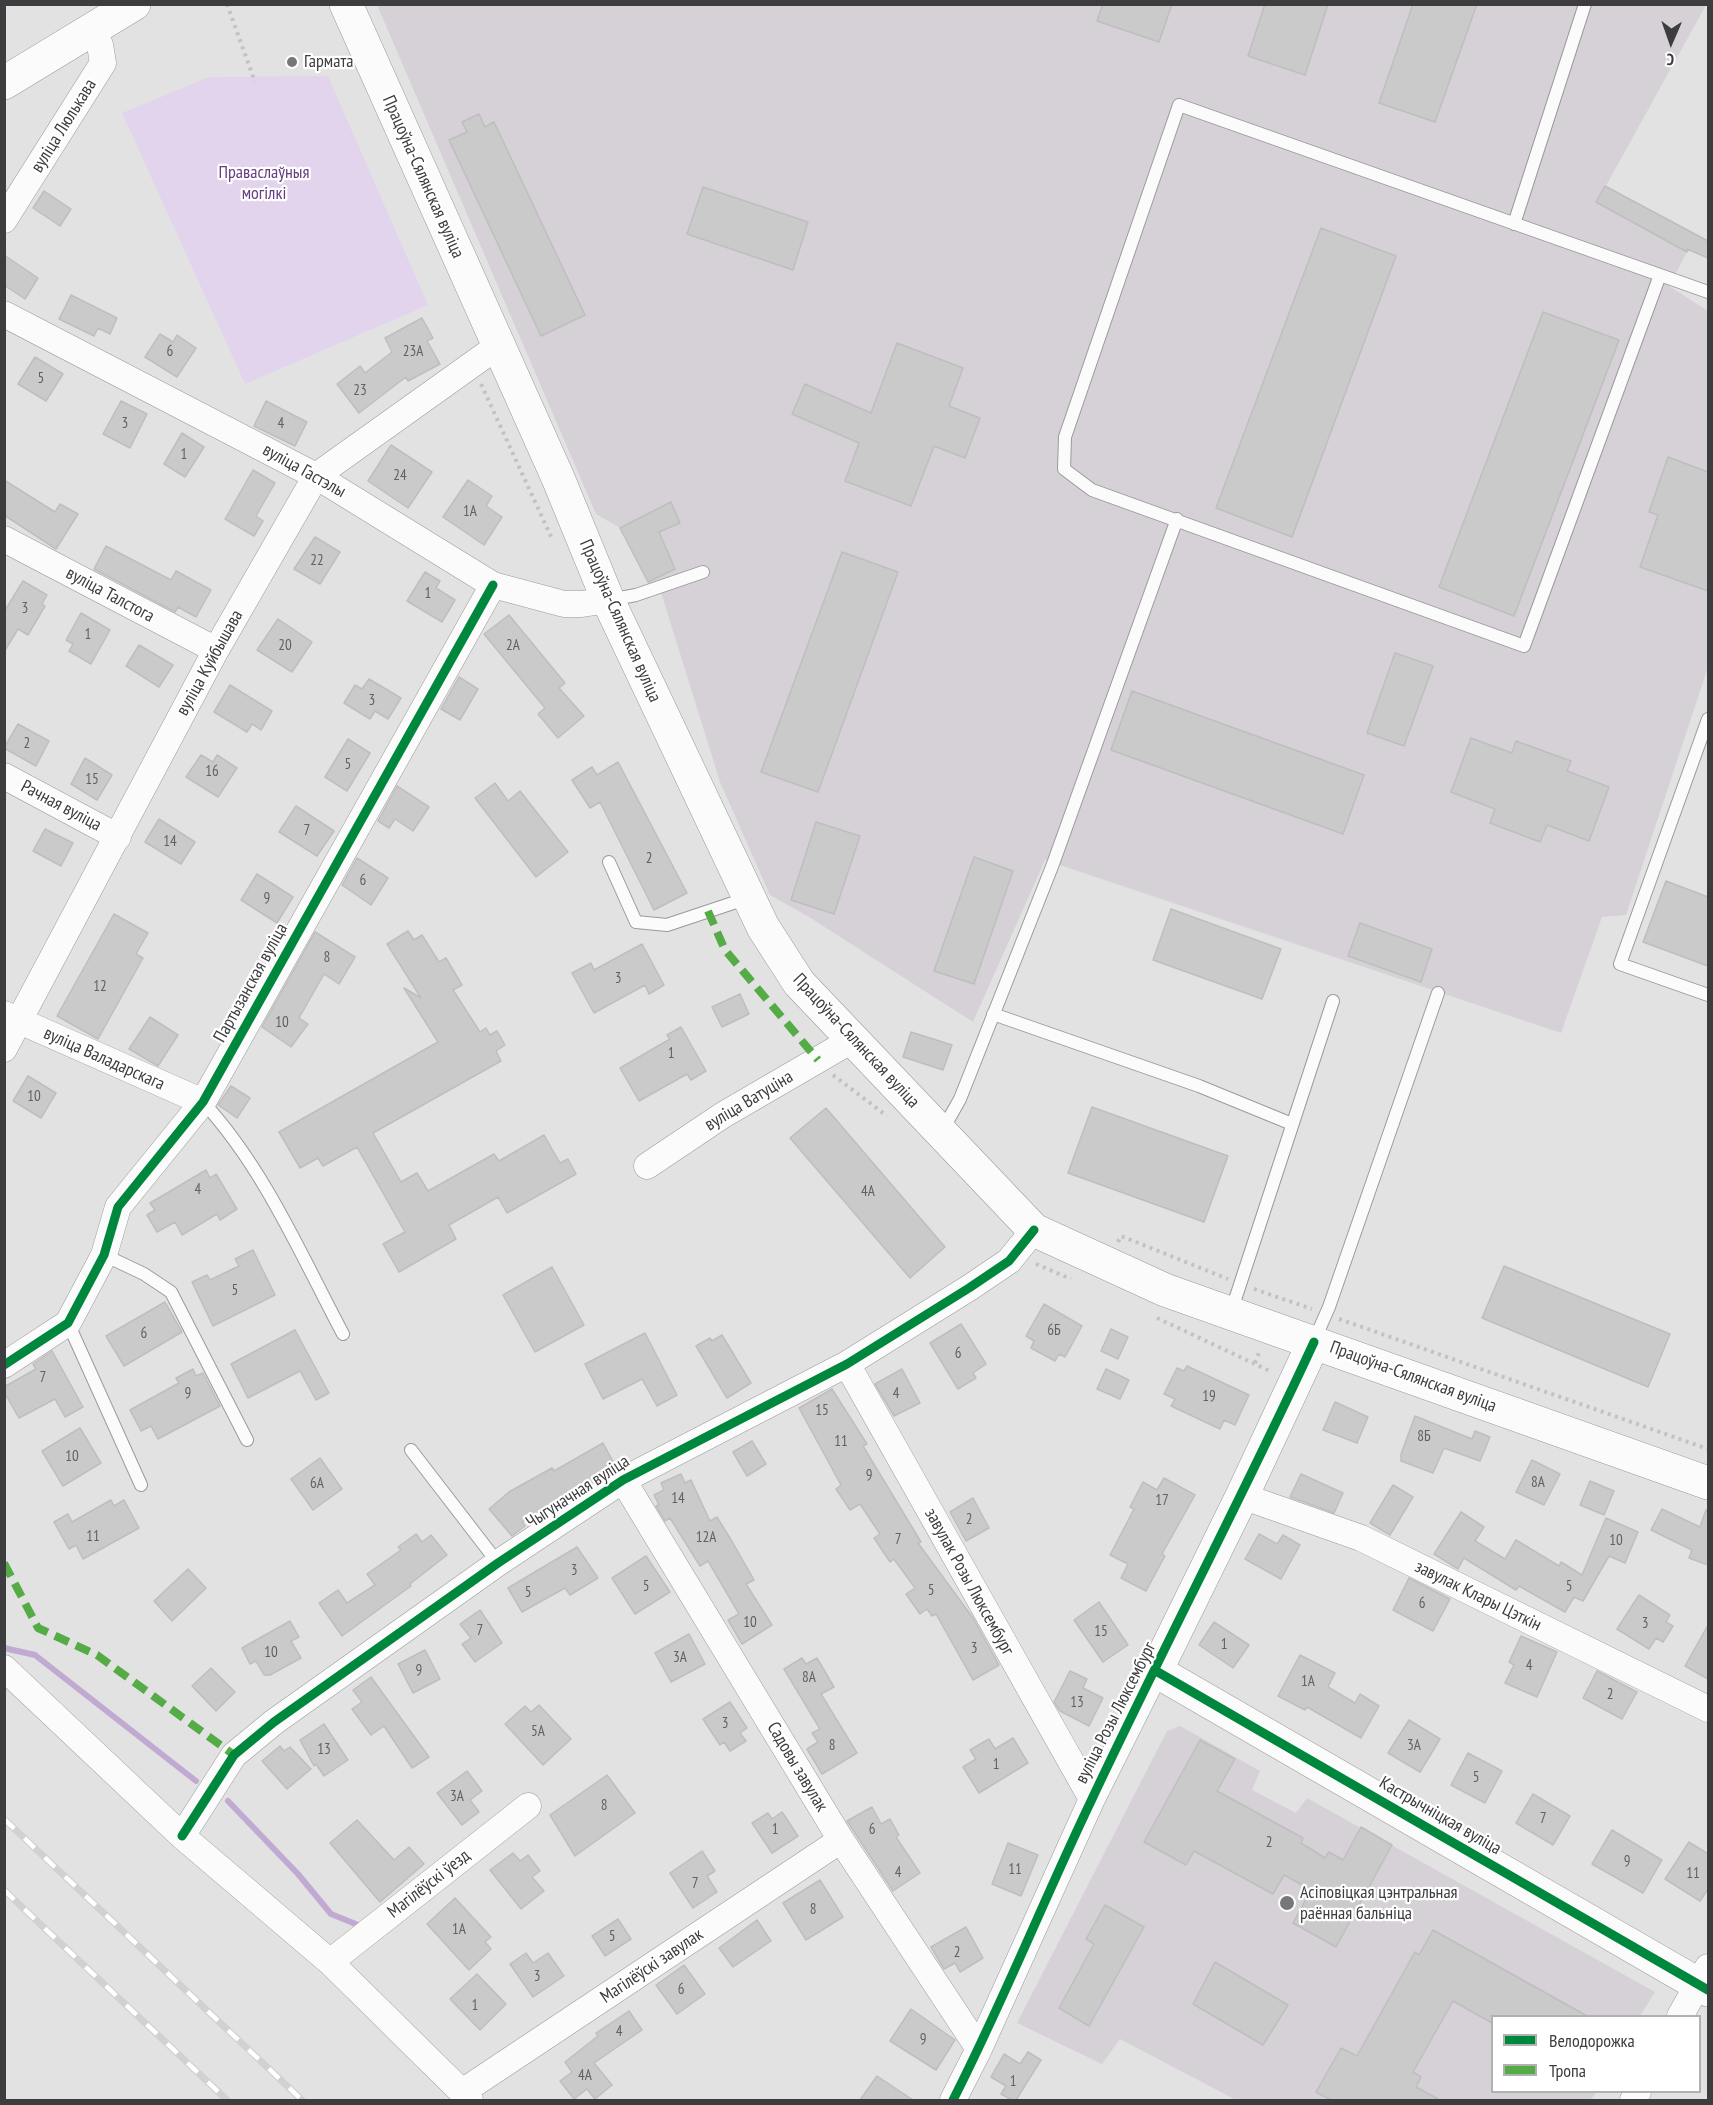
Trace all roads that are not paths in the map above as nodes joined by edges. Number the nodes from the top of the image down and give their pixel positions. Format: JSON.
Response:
{"nodes":[{"id":1,"x":134,"y":4,"type":"edge"},
{"id":2,"x":346,"y":4,"type":"edge"},
{"id":3,"x":1585,"y":4,"type":"edge"},
{"id":4,"x":90,"y":29,"type":"junction"},
{"id":5,"x":4,"y":82,"type":"edge"},
{"id":6,"x":4,"y":220,"type":"edge"},
{"id":7,"x":1514,"y":224,"type":"junction"},
{"id":8,"x":1660,"y":275,"type":"junction"},
{"id":9,"x":1708,"y":292,"type":"edge"},
{"id":10,"x":4,"y":314,"type":"edge"},
{"id":11,"x":498,"y":346,"type":"junction"},
{"id":12,"x":316,"y":476,"type":"junction"},
{"id":13,"x":1177,"y":519,"type":"junction"},
{"id":14,"x":4,"y":540,"type":"edge"},
{"id":15,"x":703,"y":572,"type":"dead end"},
{"id":16,"x":493,"y":585,"type":"junction"},
{"id":17,"x":608,"y":600,"type":"junction"},
{"id":18,"x":216,"y":650,"type":"junction"},
{"id":19,"x":1708,"y":719,"type":"edge"},
{"id":20,"x":4,"y":776,"type":"edge"},
{"id":21,"x":118,"y":837,"type":"junction"},
{"id":22,"x":609,"y":862,"type":"dead end"},
{"id":23,"x":749,"y":898,"type":"junction"},
{"id":24,"x":1438,"y":993,"type":"dead end"},
{"id":25,"x":1708,"y":995,"type":"edge"},
{"id":26,"x":1333,"y":1001,"type":"dead end"},
{"id":27,"x":993,"y":1014,"type":"junction"},
{"id":28,"x":12,"y":1018,"type":"edge"},
{"id":29,"x":852,"y":1040,"type":"junction"},
{"id":30,"x":4,"y":1049,"type":"edge"},
{"id":31,"x":203,"y":1102,"type":"junction"},
{"id":32,"x":1292,"y":1124,"type":"junction"},
{"id":33,"x":941,"y":1133,"type":"junction"},
{"id":34,"x":647,"y":1166,"type":"dead end"},
{"id":35,"x":1035,"y":1230,"type":"junction"},
{"id":36,"x":104,"y":1255,"type":"junction"},
{"id":37,"x":1236,"y":1299,"type":"junction"},
{"id":38,"x":68,"y":1323,"type":"junction"},
{"id":39,"x":1320,"y":1328,"type":"junction"},
{"id":40,"x":343,"y":1334,"type":"dead end"},
{"id":41,"x":847,"y":1364,"type":"junction"},
{"id":42,"x":4,"y":1365,"type":"edge"},
{"id":43,"x":247,"y":1440,"type":"dead end"},
{"id":44,"x":411,"y":1450,"type":"dead end"},
{"id":45,"x":623,"y":1480,"type":"junction"},
{"id":46,"x":1708,"y":1483,"type":"edge"},
{"id":47,"x":141,"y":1485,"type":"dead end"},
{"id":48,"x":1242,"y":1496,"type":"junction"},
{"id":49,"x":498,"y":1563,"type":"junction"},
{"id":50,"x":4,"y":1668,"type":"edge"},
{"id":51,"x":1156,"y":1671,"type":"junction"},
{"id":52,"x":1708,"y":1709,"type":"edge"},
{"id":53,"x":1092,"y":1799,"type":"junction"},
{"id":54,"x":528,"y":1806,"type":"dead end"},
{"id":55,"x":182,"y":1836,"type":"junction"},
{"id":56,"x":842,"y":1840,"type":"junction"},
{"id":57,"x":330,"y":1962,"type":"junction"},
{"id":58,"x":1705,"y":1980,"type":"edge"},
{"id":59,"x":1681,"y":2015,"type":"edge"},
{"id":60,"x":979,"y":2049,"type":"junction"},
{"id":61,"x":466,"y":2096,"type":"edge"},
{"id":62,"x":953,"y":2100,"type":"edge"}],
"edges":[{"from":1,"to":4,"type":"main road"},
{"from":2,"to":11,"type":"main road","name":"Працоўна-Сялянская вуліца"},
{"from":3,"to":7,"type":"lane"},
{"from":4,"to":5,"type":"main road"},
{"from":4,"to":6,"type":"street","name":"вуліца Люлькава"},
{"from":7,"to":8,"type":"lane"},
{"from":7,"to":13,"type":"lane"},
{"from":8,"to":9,"type":"lane"},
{"from":8,"to":13,"type":"lane"},
{"from":10,"to":12,"type":"street","name":"вуліца Гастэлы"},
{"from":11,"to":12,"type":"street","name":"вуліца Куйбышава"},
{"from":11,"to":17,"type":"main road","name":"Працоўна-Сялянская вуліца"},
{"from":12,"to":16,"type":"street","name":"вуліца Гастэлы"},
{"from":12,"to":18,"type":"street","name":"вуліца Куйбышава"},
{"from":13,"to":27,"type":"lane"},
{"from":14,"to":18,"type":"street","name":"вуліца Талстога"},
{"from":15,"to":17,"type":"lane"},
{"from":16,"to":17,"type":"street","name":"вуліца Гастэлы"},
{"from":16,"to":31,"type":"street","name":"Партызанская вуліца"},
{"from":17,"to":23,"type":"main road","name":"Працоўна-Сялянская вуліца"},
{"from":18,"to":21,"type":"street","name":"вуліца Куйбышава"},
{"from":19,"to":25,"type":"lane"},
{"from":20,"to":21,"type":"street","name":"Рачная вуліца"},
{"from":21,"to":28,"type":"street","name":"вуліца Куйбышава"},
{"from":22,"to":23,"type":"lane"},
{"from":23,"to":29,"type":"main road","name":"Працоўна-Сялянская вуліца"},
{"from":24,"to":39,"type":"lane"},
{"from":26,"to":32,"type":"lane"},
{"from":27,"to":32,"type":"lane"},
{"from":27,"to":33,"type":"lane"},
{"from":28,"to":30,"type":"street","name":"вуліца Куйбышава"},
{"from":28,"to":31,"type":"street","name":"вуліца Валадарскага"},
{"from":29,"to":33,"type":"main road","name":"Працоўна-Сялянская вуліца"},
{"from":29,"to":34,"type":"street","name":"вуліца Ватуціна"},
{"from":31,"to":36,"type":"street","name":"Партызанская вуліца"},
{"from":31,"to":40,"type":"lane"},
{"from":32,"to":37,"type":"lane"},
{"from":33,"to":35,"type":"main road","name":"Працоўна-Сялянская вуліца"},
{"from":35,"to":37,"type":"main road","name":"Працоўна-Сялянская вуліца"},
{"from":35,"to":41,"type":"street","name":"Чыгуначная вуліца"},
{"from":36,"to":38,"type":"street","name":"Партызанская вуліца"},
{"from":36,"to":43,"type":"lane"},
{"from":37,"to":39,"type":"main road","name":"Працоўна-Сялянская вуліца"},
{"from":38,"to":42,"type":"street","name":"Партызанская вуліца"},
{"from":38,"to":47,"type":"lane"},
{"from":39,"to":46,"type":"main road","name":"Працоўна-Сялянская вуліца"},
{"from":39,"to":48,"type":"main road","name":"вуліца Розы Люксембург"},
{"from":41,"to":45,"type":"street","name":"Чыгуначная вуліца"},
{"from":41,"to":53,"type":"street","name":"завулак Розы Люксембург"},
{"from":44,"to":49,"type":"lane"},
{"from":45,"to":49,"type":"street","name":"Чыгуначная вуліца"},
{"from":45,"to":56,"type":"street","name":"Садовы завулак"},
{"from":48,"to":51,"type":"main road","name":"вуліца Розы Люксембург"},
{"from":48,"to":52,"type":"street","name":"завулак Клары Цэткін"},
{"from":49,"to":55,"type":"street","name":"Чыгуначная вуліца"},
{"from":50,"to":55,"type":"street"},
{"from":51,"to":53,"type":"street","name":"вуліца Розы Люксембург"},
{"from":51,"to":58,"type":"main road","name":"Кастрычніцкая вуліца"},
{"from":53,"to":60,"type":"street","name":"вуліца Розы Люксембург"},
{"from":54,"to":57,"type":"street","name":"Магілёўскі ўезд"},
{"from":55,"to":57,"type":"street"},
{"from":56,"to":60,"type":"street","name":"Садовы завулак"},
{"from":56,"to":61,"type":"street","name":"Магілёўскі завулак"},
{"from":57,"to":61,"type":"street"},
{"from":58,"to":59,"type":"street"},
{"from":60,"to":62,"type":"street","name":"вуліца Розы Люксембург"}]}
